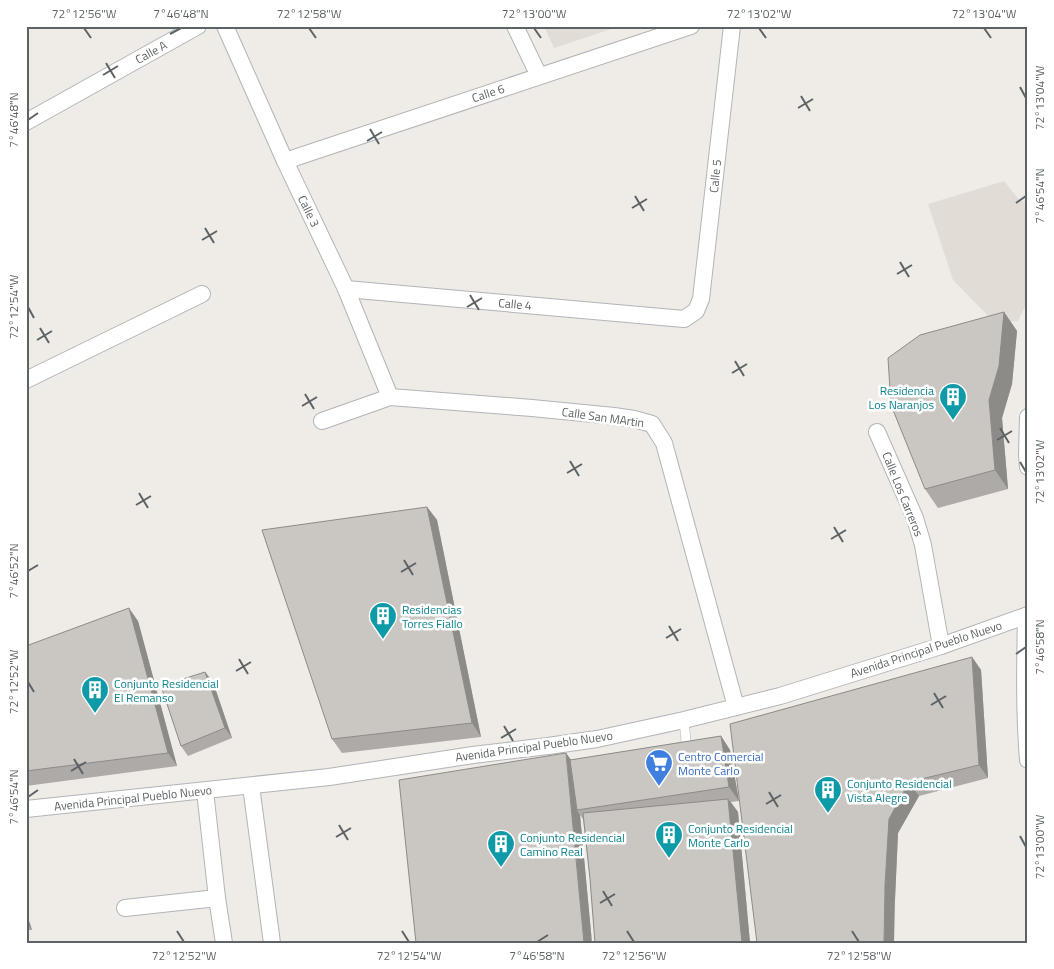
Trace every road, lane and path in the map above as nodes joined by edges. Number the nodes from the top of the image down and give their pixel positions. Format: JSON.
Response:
{"nodes":[{"id":1,"x":198,"y":26,"type":"edge"},
{"id":2,"x":225,"y":26,"type":"edge"},
{"id":3,"x":515,"y":26,"type":"edge"},
{"id":4,"x":691,"y":26,"type":"edge"},
{"id":5,"x":732,"y":26,"type":"edge"},
{"id":6,"x":539,"y":76,"type":"junction"},
{"id":7,"x":26,"y":122,"type":"edge"},
{"id":8,"x":284,"y":162,"type":"junction"},
{"id":9,"x":346,"y":289,"type":"junction"},
{"id":10,"x":202,"y":294,"type":"dead end"},
{"id":11,"x":684,"y":319,"type":"joint"},
{"id":12,"x":26,"y":380,"type":"edge"},
{"id":13,"x":390,"y":397,"type":"junction"},
{"id":14,"x":1028,"y":417,"type":"edge"},
{"id":15,"x":322,"y":421,"type":"dead end"},
{"id":16,"x":877,"y":432,"type":"dead end"},
{"id":17,"x":1028,"y":467,"type":"edge"},
{"id":18,"x":1027,"y":615,"type":"edge"},
{"id":19,"x":941,"y":646,"type":"junction"},
{"id":20,"x":736,"y":707,"type":"junction"},
{"id":21,"x":684,"y":720,"type":"junction"},
{"id":22,"x":469,"y":738,"type":"edge"},
{"id":23,"x":473,"y":755,"type":"junction"},
{"id":24,"x":687,"y":756,"type":"edge"},
{"id":25,"x":1028,"y":760,"type":"edge"},
{"id":26,"x":251,"y":786,"type":"junction"},
{"id":27,"x":205,"y":791,"type":"junction"},
{"id":28,"x":26,"y":809,"type":"edge"},
{"id":29,"x":217,"y":898,"type":"junction"},
{"id":30,"x":125,"y":908,"type":"dead end"},
{"id":31,"x":224,"y":943,"type":"edge"},
{"id":32,"x":272,"y":943,"type":"edge"}],
"edges":[{"from":1,"to":7,"type":"street","name":"Calle A"},
{"from":2,"to":8,"type":"street","name":"Calle 3"},
{"from":3,"to":6,"type":"street"},
{"from":4,"to":6,"type":"street","name":"Calle 6"},
{"from":5,"to":11,"type":"street","name":"Calle 5"},
{"from":6,"to":8,"type":"street","name":"Calle 6"},
{"from":8,"to":9,"type":"street","name":"Calle 3"},
{"from":9,"to":11,"type":"street","name":"Calle 4"},
{"from":9,"to":13,"type":"street","name":"Calle 3"},
{"from":10,"to":12,"type":"street"},
{"from":13,"to":15,"type":"street","name":"Calle San MArtin"},
{"from":13,"to":20,"type":"street","name":"Calle San MArtin"},
{"from":14,"to":17,"type":"street"},
{"from":16,"to":19,"type":"street","name":"Calle Los Carreros"},
{"from":18,"to":19,"type":"street","name":"Avenida Principal Pueblo Nuevo"},
{"from":18,"to":25,"type":"street"},
{"from":19,"to":20,"type":"street","name":"Avenida Principal Pueblo Nuevo"},
{"from":20,"to":21,"type":"street","name":"Avenida Principal Pueblo Nuevo"},
{"from":21,"to":23,"type":"street","name":"Avenida Principal Pueblo Nuevo"},
{"from":21,"to":24,"type":"lane"},
{"from":22,"to":23,"type":"street"},
{"from":23,"to":26,"type":"street","name":"Avenida Principal Pueblo Nuevo"},
{"from":26,"to":27,"type":"street","name":"Avenida Principal Pueblo Nuevo"},
{"from":26,"to":32,"type":"street"},
{"from":27,"to":28,"type":"street","name":"Avenida Principal Pueblo Nuevo"},
{"from":27,"to":29,"type":"street"},
{"from":29,"to":30,"type":"street"},
{"from":29,"to":31,"type":"street"}]}
